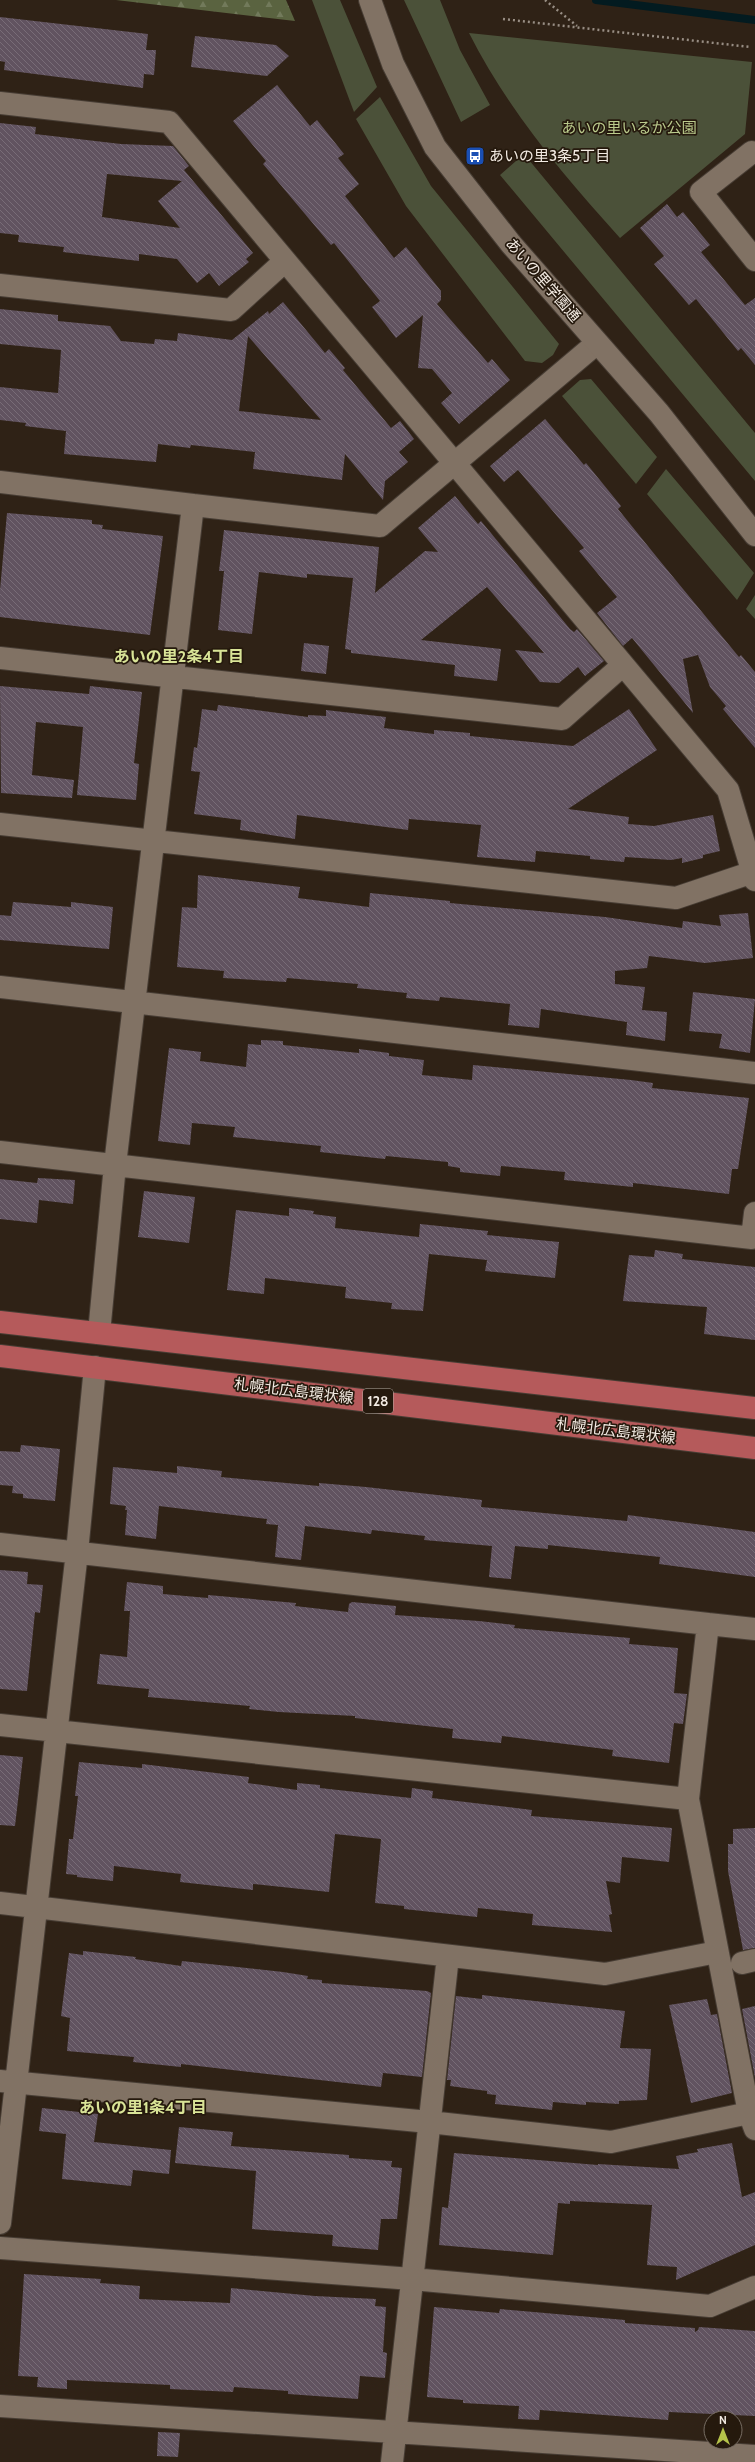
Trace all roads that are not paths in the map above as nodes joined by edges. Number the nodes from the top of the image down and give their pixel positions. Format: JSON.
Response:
{"nodes":[{"id":1,"x":370,"y":0,"type":"edge"},
{"id":2,"x":0,"y":103,"type":"edge"},
{"id":3,"x":755,"y":153,"type":"edge"},
{"id":4,"x":755,"y":260,"type":"edge"},
{"id":5,"x":285,"y":261,"type":"junction"},
{"id":6,"x":0,"y":285,"type":"edge"},
{"id":7,"x":597,"y":342,"type":"junction"},
{"id":8,"x":453,"y":462,"type":"junction"},
{"id":9,"x":0,"y":482,"type":"edge"},
{"id":10,"x":193,"y":505,"type":"junction"},
{"id":11,"x":755,"y":535,"type":"edge"},
{"id":12,"x":0,"y":658,"type":"edge"},
{"id":13,"x":623,"y":665,"type":"junction"},
{"id":14,"x":173,"y":678,"type":"junction"},
{"id":15,"x":0,"y":824,"type":"edge"},
{"id":16,"x":154,"y":842,"type":"junction"},
{"id":17,"x":754,"y":876,"type":"edge"},
{"id":18,"x":0,"y":987,"type":"edge"},
{"id":19,"x":135,"y":1002,"type":"junction"},
{"id":20,"x":755,"y":1073,"type":"edge"},
{"id":21,"x":0,"y":1152,"type":"edge"},
{"id":22,"x":115,"y":1166,"type":"junction"},
{"id":23,"x":755,"y":1213,"type":"edge"},
{"id":24,"x":0,"y":1322,"type":"edge"},
{"id":25,"x":99,"y":1333,"type":"junction"},
{"id":26,"x":0,"y":1356,"type":"edge"},
{"id":27,"x":95,"y":1367,"type":"junction"},
{"id":28,"x":755,"y":1408,"type":"edge"},
{"id":29,"x":755,"y":1448,"type":"edge"},
{"id":30,"x":0,"y":1544,"type":"edge"},
{"id":31,"x":77,"y":1552,"type":"junction"},
{"id":32,"x":708,"y":1624,"type":"junction"},
{"id":33,"x":755,"y":1629,"type":"edge"},
{"id":34,"x":0,"y":1726,"type":"edge"},
{"id":35,"x":56,"y":1732,"type":"junction"},
{"id":36,"x":688,"y":1799,"type":"junction"},
{"id":37,"x":0,"y":1903,"type":"edge"},
{"id":38,"x":36,"y":1907,"type":"junction"},
{"id":39,"x":717,"y":1952,"type":"junction"},
{"id":40,"x":448,"y":1956,"type":"junction"},
{"id":41,"x":8,"y":2082,"type":"edge"},
{"id":42,"x":752,"y":2121,"type":"edge"},
{"id":43,"x":429,"y":2122,"type":"junction"},
{"id":44,"x":0,"y":2223,"type":"edge"},
{"id":45,"x":0,"y":2248,"type":"edge"},
{"id":46,"x":412,"y":2279,"type":"junction"},
{"id":47,"x":755,"y":2286,"type":"edge"},
{"id":48,"x":0,"y":2406,"type":"edge"},
{"id":49,"x":395,"y":2433,"type":"junction"},
{"id":50,"x":755,"y":2456,"type":"edge"},
{"id":51,"x":392,"y":2462,"type":"edge"}],
"edges":[{"from":1,"to":7,"type":"street","name":"あいの里学園通"},
{"from":2,"to":5,"type":"street"},
{"from":3,"to":4,"type":"street"},
{"from":5,"to":6,"type":"street"},
{"from":5,"to":8,"type":"street"},
{"from":7,"to":8,"type":"street"},
{"from":7,"to":11,"type":"street","name":"あいの里学園通"},
{"from":8,"to":10,"type":"street"},
{"from":8,"to":13,"type":"street"},
{"from":9,"to":10,"type":"street"},
{"from":10,"to":14,"type":"street"},
{"from":12,"to":14,"type":"street"},
{"from":13,"to":14,"type":"street"},
{"from":13,"to":17,"type":"street"},
{"from":14,"to":16,"type":"street"},
{"from":15,"to":16,"type":"street"},
{"from":16,"to":17,"type":"street"},
{"from":16,"to":19,"type":"street"},
{"from":18,"to":19,"type":"street"},
{"from":19,"to":20,"type":"street"},
{"from":19,"to":22,"type":"street"},
{"from":21,"to":22,"type":"street"},
{"from":22,"to":23,"type":"street"},
{"from":22,"to":25,"type":"street"},
{"from":24,"to":25,"type":"main road"},
{"from":25,"to":28,"type":"main road"},
{"from":26,"to":27,"type":"main road","name":"札幌北広島環状線","number":"128"},
{"from":27,"to":29,"type":"main road","name":"札幌北広島環状線","number":"128"},
{"from":27,"to":31,"type":"street"},
{"from":30,"to":31,"type":"street"},
{"from":31,"to":32,"type":"street"},
{"from":31,"to":35,"type":"street"},
{"from":32,"to":33,"type":"street"},
{"from":32,"to":36,"type":"street"},
{"from":34,"to":35,"type":"street"},
{"from":35,"to":36,"type":"street"},
{"from":35,"to":38,"type":"street"},
{"from":36,"to":39,"type":"street"},
{"from":37,"to":38,"type":"street"},
{"from":38,"to":40,"type":"street"},
{"from":38,"to":41,"type":"street"},
{"from":39,"to":40,"type":"street"},
{"from":39,"to":42,"type":"street"},
{"from":40,"to":43,"type":"street"},
{"from":41,"to":43,"type":"street"},
{"from":41,"to":44,"type":"street"},
{"from":42,"to":43,"type":"street"},
{"from":43,"to":46,"type":"street"},
{"from":45,"to":46,"type":"street"},
{"from":46,"to":47,"type":"street"},
{"from":46,"to":49,"type":"street"},
{"from":48,"to":49,"type":"street"},
{"from":49,"to":50,"type":"street"},
{"from":49,"to":51,"type":"street"}]}
